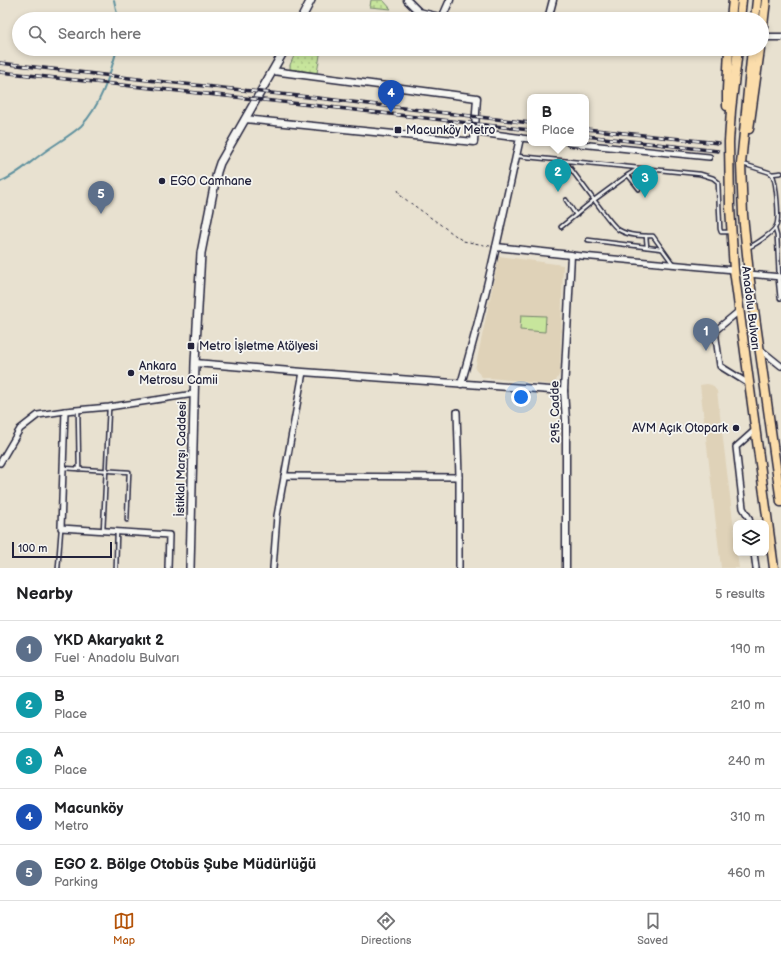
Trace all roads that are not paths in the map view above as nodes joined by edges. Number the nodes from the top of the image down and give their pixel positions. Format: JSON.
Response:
{"nodes":[{"id":1,"x":311,"y":0,"type":"edge"},
{"id":2,"x":407,"y":0,"type":"edge"},
{"id":3,"x":450,"y":0,"type":"edge"},
{"id":4,"x":553,"y":0,"type":"edge"},
{"id":5,"x":733,"y":0,"type":"edge"},
{"id":6,"x":742,"y":0,"type":"edge"},
{"id":7,"x":756,"y":0,"type":"edge"},
{"id":8,"x":766,"y":0,"type":"edge"},
{"id":9,"x":305,"y":12,"type":"edge"},
{"id":10,"x":419,"y":12,"type":"edge"},
{"id":11,"x":447,"y":12,"type":"edge"},
{"id":12,"x":550,"y":12,"type":"edge"},
{"id":13,"x":732,"y":12,"type":"edge"},
{"id":14,"x":741,"y":12,"type":"edge"},
{"id":15,"x":755,"y":12,"type":"edge"},
{"id":16,"x":765,"y":12,"type":"edge"},
{"id":17,"x":769,"y":37,"type":"edge"},
{"id":18,"x":781,"y":37,"type":"edge"},
{"id":19,"x":281,"y":56,"type":"edge"},
{"id":20,"x":729,"y":56,"type":"edge"},
{"id":21,"x":737,"y":56,"type":"edge"},
{"id":22,"x":751,"y":56,"type":"edge"},
{"id":23,"x":759,"y":56,"type":"edge"},
{"id":24,"x":273,"y":71,"type":"junction"},
{"id":25,"x":245,"y":119,"type":"junction"},
{"id":26,"x":475,"y":132,"type":"junction"},
{"id":27,"x":520,"y":138,"type":"junction"},
{"id":28,"x":527,"y":139,"type":"edge"},
{"id":29,"x":743,"y":140,"type":"junction"},
{"id":30,"x":729,"y":142,"type":"junction"},
{"id":31,"x":589,"y":145,"type":"edge"},
{"id":32,"x":516,"y":156,"type":"junction"},
{"id":33,"x":709,"y":157,"type":"dead end"},
{"id":34,"x":565,"y":161,"type":"junction"},
{"id":35,"x":741,"y":164,"type":"junction"},
{"id":36,"x":638,"y":168,"type":"junction"},
{"id":37,"x":781,"y":173,"type":"edge"},
{"id":38,"x":772,"y":174,"type":"junction"},
{"id":39,"x":628,"y":175,"type":"junction"},
{"id":40,"x":639,"y":189,"type":"dead end"},
{"id":41,"x":566,"y":200,"type":"dead end"},
{"id":42,"x":594,"y":200,"type":"junction"},
{"id":43,"x":779,"y":212,"type":"edge"},
{"id":44,"x":576,"y":215,"type":"junction"},
{"id":45,"x":561,"y":227,"type":"dead end"},
{"id":46,"x":775,"y":229,"type":"junction"},
{"id":47,"x":731,"y":232,"type":"junction"},
{"id":48,"x":646,"y":236,"type":"junction"},
{"id":49,"x":588,"y":240,"type":"dead end"},
{"id":50,"x":496,"y":247,"type":"junction"},
{"id":51,"x":647,"y":247,"type":"junction"},
{"id":52,"x":746,"y":248,"type":"junction"},
{"id":53,"x":663,"y":249,"type":"junction"},
{"id":54,"x":571,"y":255,"type":"junction"},
{"id":55,"x":673,"y":264,"type":"junction"},
{"id":56,"x":734,"y":270,"type":"junction"},
{"id":57,"x":749,"y":274,"type":"junction"},
{"id":58,"x":780,"y":277,"type":"edge"},
{"id":59,"x":781,"y":297,"type":"edge"},
{"id":60,"x":739,"y":311,"type":"junction"},
{"id":61,"x":759,"y":349,"type":"junction"},
{"id":62,"x":195,"y":363,"type":"junction"},
{"id":63,"x":781,"y":366,"type":"edge"},
{"id":64,"x":303,"y":372,"type":"junction"},
{"id":65,"x":461,"y":384,"type":"junction"},
{"id":66,"x":749,"y":384,"type":"junction"},
{"id":67,"x":564,"y":391,"type":"junction"},
{"id":68,"x":194,"y":394,"type":"junction"},
{"id":69,"x":109,"y":407,"type":"junction"},
{"id":70,"x":78,"y":410,"type":"junction"},
{"id":71,"x":65,"y":411,"type":"junction"},
{"id":72,"x":458,"y":412,"type":"dead end"},
{"id":73,"x":755,"y":430,"type":"junction"},
{"id":74,"x":0,"y":463,"type":"edge"},
{"id":75,"x":64,"y":468,"type":"junction"},
{"id":76,"x":79,"y":469,"type":"junction"},
{"id":77,"x":106,"y":471,"type":"junction"},
{"id":78,"x":284,"y":476,"type":"junction"},
{"id":79,"x":459,"y":478,"type":"junction"},
{"id":80,"x":781,"y":502,"type":"edge"},
{"id":81,"x":127,"y":520,"type":"dead end"},
{"id":82,"x":749,"y":520,"type":"edge"},
{"id":83,"x":61,"y":528,"type":"junction"},
{"id":84,"x":103,"y":531,"type":"junction"},
{"id":85,"x":117,"y":532,"type":"junction"},
{"id":86,"x":754,"y":556,"type":"edge"},
{"id":87,"x":58,"y":568,"type":"edge"},
{"id":88,"x":116,"y":568,"type":"edge"},
{"id":89,"x":168,"y":568,"type":"edge"},
{"id":90,"x":190,"y":568,"type":"edge"},
{"id":91,"x":272,"y":568,"type":"edge"},
{"id":92,"x":459,"y":568,"type":"edge"},
{"id":93,"x":566,"y":568,"type":"edge"},
{"id":94,"x":756,"y":568,"type":"edge"},
{"id":95,"x":774,"y":568,"type":"edge"}],
"edges":[{"from":1,"to":9,"type":"main road"},
{"from":2,"to":10,"type":"street"},
{"from":3,"to":11,"type":"street"},
{"from":4,"to":12,"type":"street"},
{"from":5,"to":13,"type":"main road"},
{"from":6,"to":14,"type":"main road"},
{"from":7,"to":15,"type":"main road"},
{"from":8,"to":16,"type":"main road"},
{"from":17,"to":18,"type":"street"},
{"from":19,"to":24,"type":"main road","name":"İstiklal Marşı Caddesi"},
{"from":20,"to":30,"type":"main road"},
{"from":21,"to":30,"type":"main road","name":"Anadolu Bulvarı"},
{"from":22,"to":29,"type":"main road","name":"Anadolu Bulvarı"},
{"from":23,"to":29,"type":"main road"},
{"from":24,"to":25,"type":"main road","name":"İstiklal Marşı Caddesi"},
{"from":24,"to":26,"type":"street"},
{"from":25,"to":26,"type":"street"},
{"from":25,"to":62,"type":"main road","name":"İstiklal Marşı Caddesi"},
{"from":26,"to":27,"type":"street"},
{"from":27,"to":28,"type":"street"},
{"from":27,"to":32,"type":"street"},
{"from":29,"to":35,"type":"main road","name":"Anadolu Bulvarı"},
{"from":30,"to":47,"type":"main road","name":"Anadolu Bulvarı"},
{"from":31,"to":33,"type":"street"},
{"from":32,"to":34,"type":"lane"},
{"from":32,"to":50,"type":"street"},
{"from":34,"to":36,"type":"lane"},
{"from":34,"to":42,"type":"lane"},
{"from":35,"to":38,"type":"lane"},
{"from":35,"to":52,"type":"main road","name":"Anadolu Bulvarı"},
{"from":36,"to":39,"type":"lane"},
{"from":36,"to":47,"type":"lane"},
{"from":37,"to":38,"type":"lane"},
{"from":38,"to":43,"type":"lane"},
{"from":39,"to":40,"type":"lane"},
{"from":39,"to":42,"type":"lane"},
{"from":41,"to":44,"type":"lane"},
{"from":42,"to":44,"type":"lane"},
{"from":42,"to":48,"type":"lane"},
{"from":43,"to":46,"type":"lane"},
{"from":44,"to":45,"type":"lane"},
{"from":46,"to":52,"type":"lane"},
{"from":46,"to":58,"type":"lane"},
{"from":47,"to":56,"type":"main road","name":"Anadolu Bulvarı"},
{"from":48,"to":51,"type":"lane"},
{"from":48,"to":53,"type":"lane"},
{"from":49,"to":51,"type":"lane"},
{"from":50,"to":54,"type":"street"},
{"from":50,"to":65,"type":"street"},
{"from":51,"to":53,"type":"lane"},
{"from":52,"to":57,"type":"main road","name":"Anadolu Bulvarı"},
{"from":53,"to":55,"type":"lane"},
{"from":54,"to":55,"type":"street"},
{"from":54,"to":67,"type":"street","name":"295. Cadde"},
{"from":55,"to":56,"type":"street"},
{"from":56,"to":60,"type":"main road","name":"Anadolu Bulvarı"},
{"from":57,"to":58,"type":"street"},
{"from":57,"to":61,"type":"main road","name":"Anadolu Bulvarı"},
{"from":58,"to":59,"type":"street"},
{"from":60,"to":66,"type":"main road","name":"Anadolu Bulvarı"},
{"from":60,"to":66,"type":"street"},
{"from":61,"to":63,"type":"street"},
{"from":61,"to":80,"type":"main road","name":"Anadolu Bulvarı"},
{"from":62,"to":64,"type":"street"},
{"from":62,"to":68,"type":"main road","name":"İstiklal Marşı Caddesi"},
{"from":64,"to":65,"type":"street"},
{"from":64,"to":78,"type":"street"},
{"from":65,"to":67,"type":"street"},
{"from":66,"to":73,"type":"main road","name":"Anadolu Bulvarı"},
{"from":67,"to":93,"type":"street","name":"295. Cadde"},
{"from":68,"to":69,"type":"street"},
{"from":68,"to":90,"type":"main road","name":"İstiklal Marşı Caddesi"},
{"from":69,"to":70,"type":"street"},
{"from":69,"to":77,"type":"lane"},
{"from":70,"to":71,"type":"street"},
{"from":70,"to":76,"type":"lane"},
{"from":71,"to":74,"type":"street"},
{"from":71,"to":75,"type":"street"},
{"from":72,"to":79,"type":"street"},
{"from":73,"to":82,"type":"street"},
{"from":73,"to":95,"type":"main road","name":"Anadolu Bulvarı"},
{"from":75,"to":76,"type":"lane"},
{"from":75,"to":83,"type":"street"},
{"from":76,"to":77,"type":"lane"},
{"from":77,"to":81,"type":"lane"},
{"from":77,"to":84,"type":"lane"},
{"from":78,"to":79,"type":"street"},
{"from":78,"to":91,"type":"street"},
{"from":79,"to":92,"type":"street"},
{"from":83,"to":84,"type":"street"},
{"from":83,"to":87,"type":"lane"},
{"from":84,"to":85,"type":"street"},
{"from":85,"to":88,"type":"lane"},
{"from":85,"to":89,"type":"street"},
{"from":86,"to":94,"type":"street"}]}
